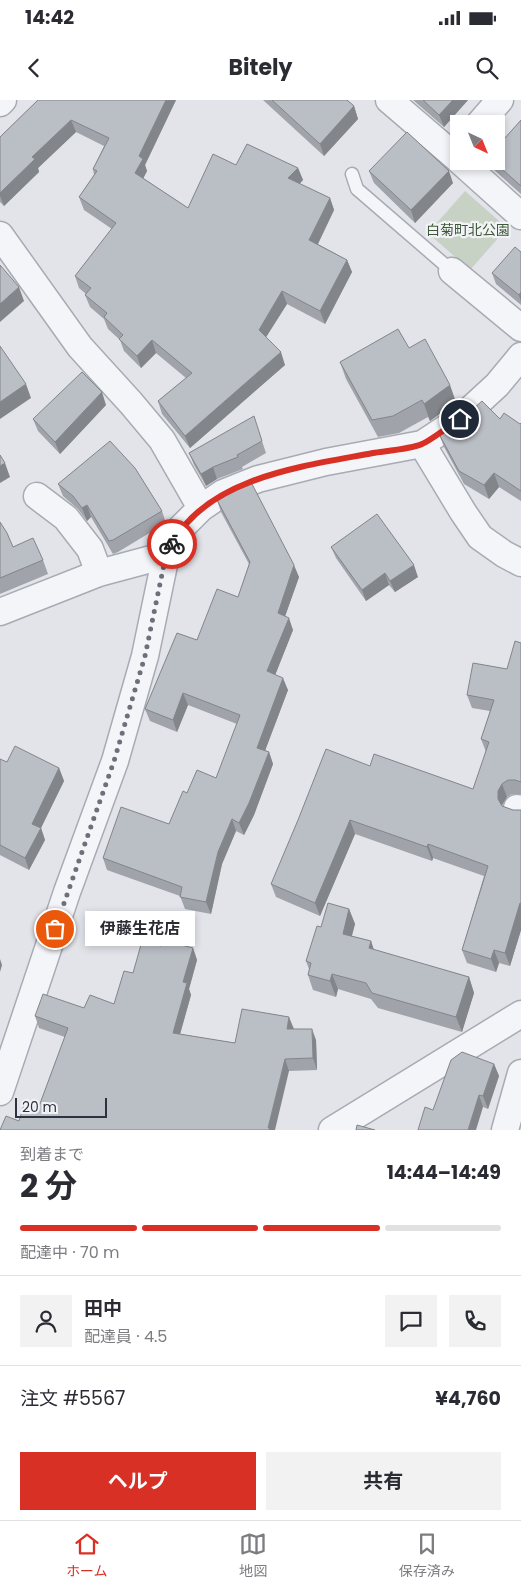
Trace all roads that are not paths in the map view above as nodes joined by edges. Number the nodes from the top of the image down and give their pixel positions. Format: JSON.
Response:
{"nodes":[{"id":1,"x":3,"y":100,"type":"edge"},
{"id":2,"x":389,"y":100,"type":"edge"},
{"id":3,"x":500,"y":100,"type":"edge"},
{"id":4,"x":0,"y":103,"type":"edge"},
{"id":5,"x":487,"y":115,"type":"edge"},
{"id":6,"x":450,"y":149,"type":"edge"},
{"id":7,"x":473,"y":170,"type":"edge"},
{"id":8,"x":352,"y":174,"type":"dead end"},
{"id":9,"x":521,"y":216,"type":"edge"},
{"id":10,"x":0,"y":235,"type":"edge"},
{"id":11,"x":452,"y":270,"type":"joint"},
{"id":12,"x":521,"y":328,"type":"edge"},
{"id":13,"x":521,"y":356,"type":"edge"},
{"id":14,"x":422,"y":444,"type":"junction"},
{"id":15,"x":37,"y":496,"type":"dead end"},
{"id":16,"x":202,"y":508,"type":"junction"},
{"id":17,"x":166,"y":555,"type":"junction"},
{"id":18,"x":521,"y":563,"type":"edge"},
{"id":19,"x":98,"y":573,"type":"junction"},
{"id":20,"x":0,"y":612,"type":"edge"},
{"id":21,"x":521,"y":1014,"type":"edge"},
{"id":22,"x":521,"y":1074,"type":"edge"},
{"id":23,"x":0,"y":1092,"type":"edge"},
{"id":24,"x":332,"y":1130,"type":"edge"},
{"id":25,"x":505,"y":1130,"type":"edge"}],
"edges":[{"from":1,"to":4,"type":"street"},
{"from":2,"to":6,"type":"street"},
{"from":3,"to":5,"type":"street"},
{"from":7,"to":9,"type":"street"},
{"from":8,"to":11,"type":"lane"},
{"from":10,"to":16,"type":"street"},
{"from":11,"to":12,"type":"street"},
{"from":13,"to":14,"type":"street"},
{"from":14,"to":16,"type":"street"},
{"from":14,"to":18,"type":"street"},
{"from":15,"to":19,"type":"street"},
{"from":16,"to":17,"type":"street"},
{"from":17,"to":19,"type":"street"},
{"from":17,"to":23,"type":"street"},
{"from":19,"to":20,"type":"street"},
{"from":21,"to":24,"type":"street"},
{"from":22,"to":25,"type":"street"}]}
